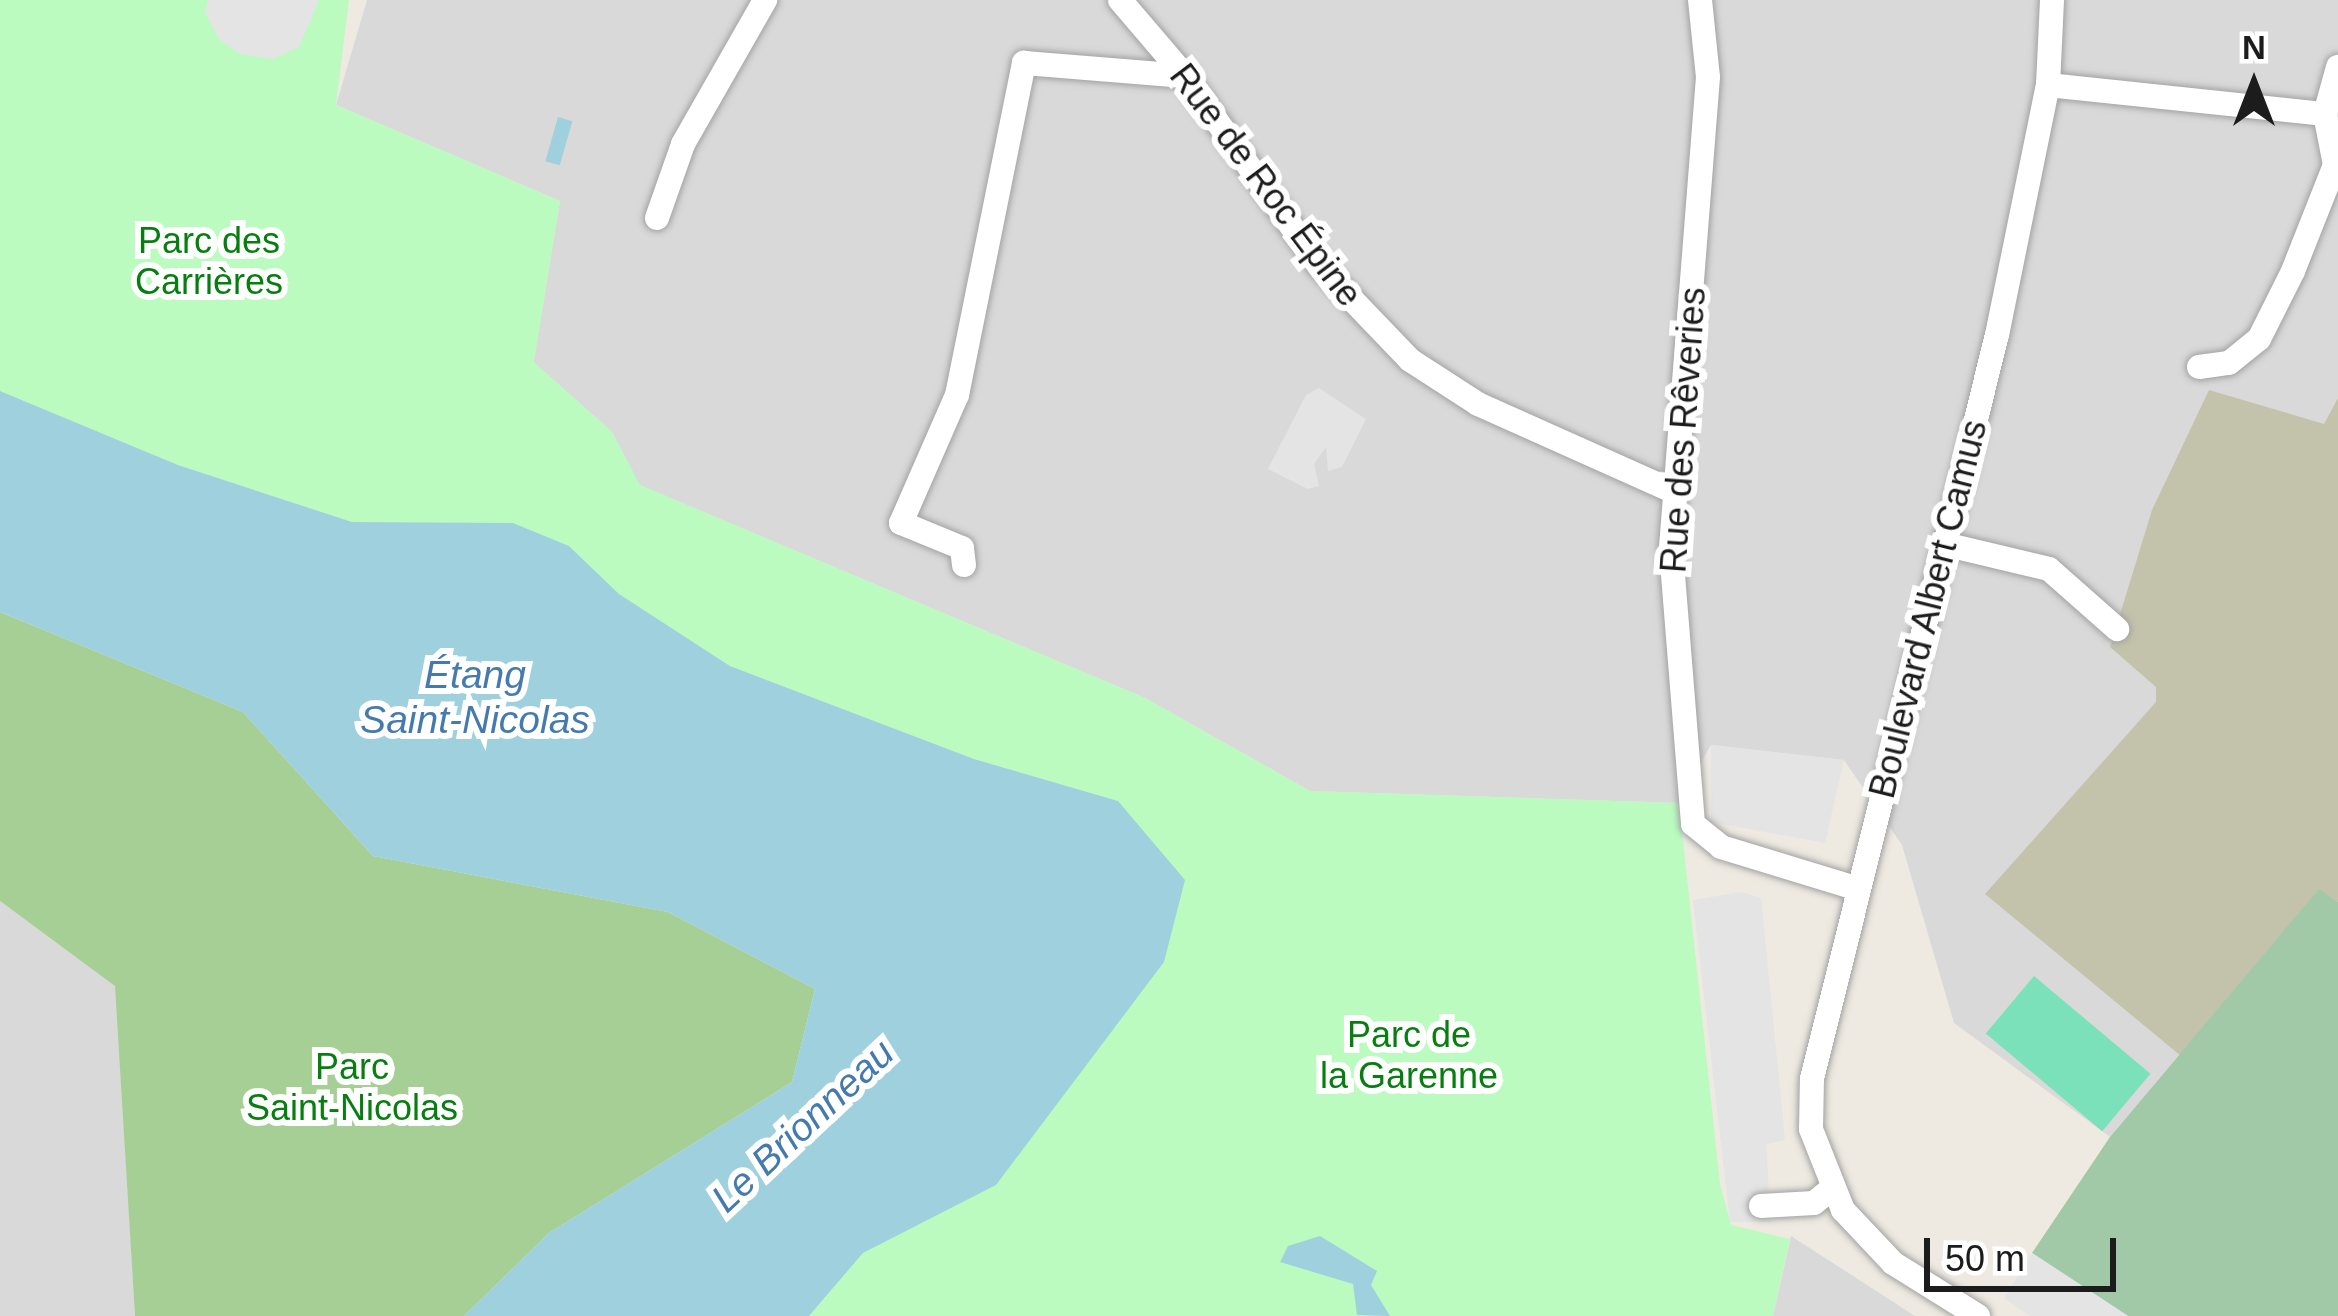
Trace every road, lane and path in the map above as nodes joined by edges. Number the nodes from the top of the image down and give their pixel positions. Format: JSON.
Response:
{"nodes":[{"id":1,"x":765,"y":0,"type":"edge"},
{"id":2,"x":1120,"y":0,"type":"edge"},
{"id":3,"x":1700,"y":0,"type":"edge"},
{"id":4,"x":2052,"y":0,"type":"edge"},
{"id":5,"x":2338,"y":67,"type":"edge"},
{"id":6,"x":1185,"y":76,"type":"junction"},
{"id":7,"x":2048,"y":85,"type":"junction"},
{"id":8,"x":2325,"y":113,"type":"junction"},
{"id":9,"x":657,"y":218,"type":"dead end"},
{"id":10,"x":2199,"y":367,"type":"dead end"},
{"id":11,"x":1676,"y":488,"type":"junction"},
{"id":12,"x":1945,"y":544,"type":"junction"},
{"id":13,"x":964,"y":566,"type":"dead end"},
{"id":14,"x":2117,"y":628,"type":"dead end"},
{"id":15,"x":1858,"y":889,"type":"junction"},
{"id":16,"x":1837,"y":1199,"type":"junction"},
{"id":17,"x":1761,"y":1206,"type":"dead end"},
{"id":18,"x":1978,"y":1316,"type":"edge"}],
"edges":[{"from":1,"to":9,"type":"street"},
{"from":2,"to":6,"type":"street","name":"Rue de Roc Épine"},
{"from":3,"to":11,"type":"street","name":"Rue des Rêveries"},
{"from":4,"to":7,"type":"street","name":"Boulevard Albert Camus"},
{"from":5,"to":8,"type":"street"},
{"from":6,"to":11,"type":"street","name":"Rue de Roc Épine"},
{"from":6,"to":13,"type":"street"},
{"from":7,"to":8,"type":"street"},
{"from":7,"to":12,"type":"street","name":"Boulevard Albert Camus"},
{"from":8,"to":10,"type":"street"},
{"from":11,"to":15,"type":"street","name":"Rue des Rêveries"},
{"from":12,"to":14,"type":"street"},
{"from":12,"to":15,"type":"street","name":"Boulevard Albert Camus"},
{"from":15,"to":16,"type":"street","name":"Boulevard Albert Camus"},
{"from":16,"to":17,"type":"street"},
{"from":16,"to":18,"type":"street"}]}
